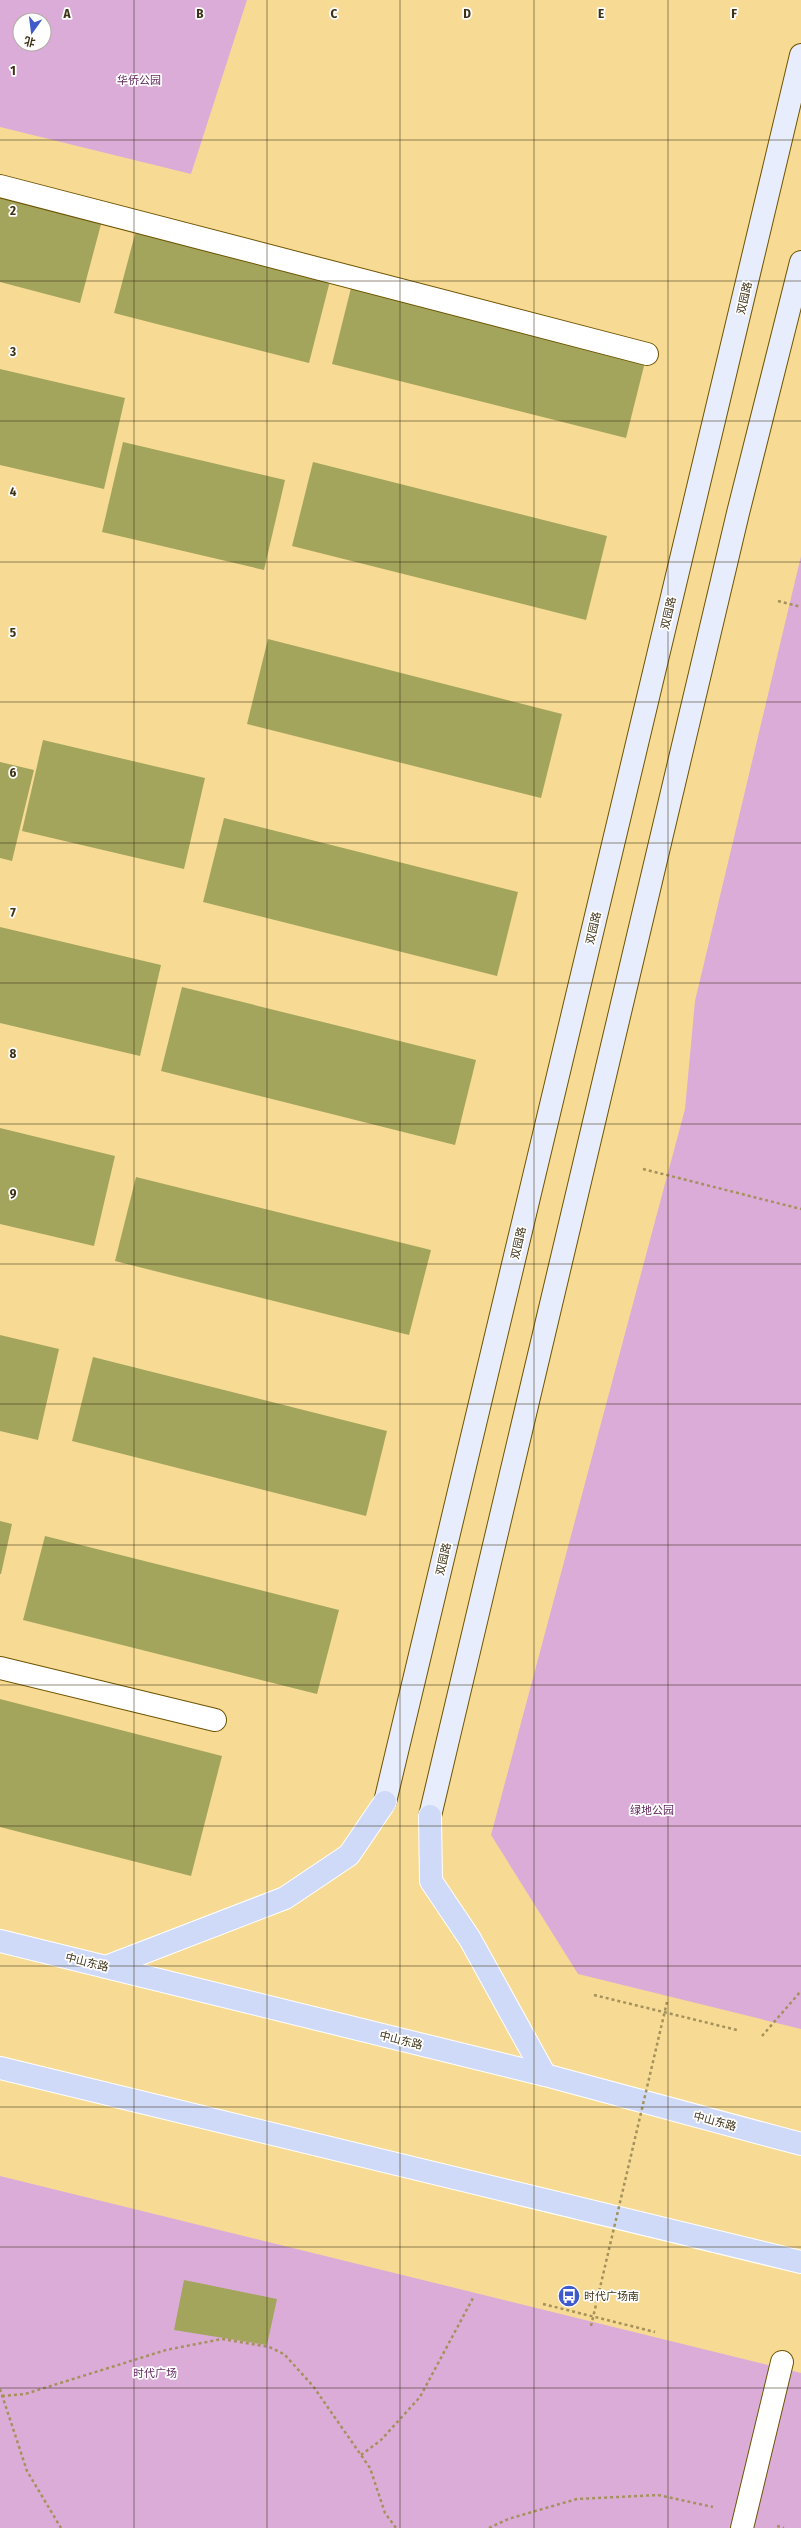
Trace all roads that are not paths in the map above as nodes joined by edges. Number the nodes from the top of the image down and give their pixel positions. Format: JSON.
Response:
{"nodes":[{"id":1,"x":801,"y":55,"type":"edge"},
{"id":2,"x":0,"y":186,"type":"edge"},
{"id":3,"x":801,"y":262,"type":"edge"},
{"id":4,"x":647,"y":354,"type":"dead end"},
{"id":5,"x":0,"y":1668,"type":"edge"},
{"id":6,"x":215,"y":1720,"type":"dead end"},
{"id":7,"x":0,"y":1941,"type":"edge"},
{"id":8,"x":106,"y":1967,"type":"junction"},
{"id":9,"x":0,"y":2068,"type":"edge"},
{"id":10,"x":545,"y":2075,"type":"junction"},
{"id":11,"x":801,"y":2144,"type":"edge"},
{"id":12,"x":801,"y":2262,"type":"edge"},
{"id":13,"x":782,"y":2362,"type":"dead end"},
{"id":14,"x":743,"y":2521,"type":"edge"}],
"edges":[{"from":1,"to":8,"type":"main road","name":"双园路"},
{"from":2,"to":4,"type":"street"},
{"from":3,"to":10,"type":"main road"},
{"from":5,"to":6,"type":"street"},
{"from":7,"to":8,"type":"main road","name":"中山东路"},
{"from":8,"to":10,"type":"main road","name":"中山东路"},
{"from":9,"to":12,"type":"main road"},
{"from":10,"to":11,"type":"main road","name":"中山东路"},
{"from":13,"to":14,"type":"street"}]}
